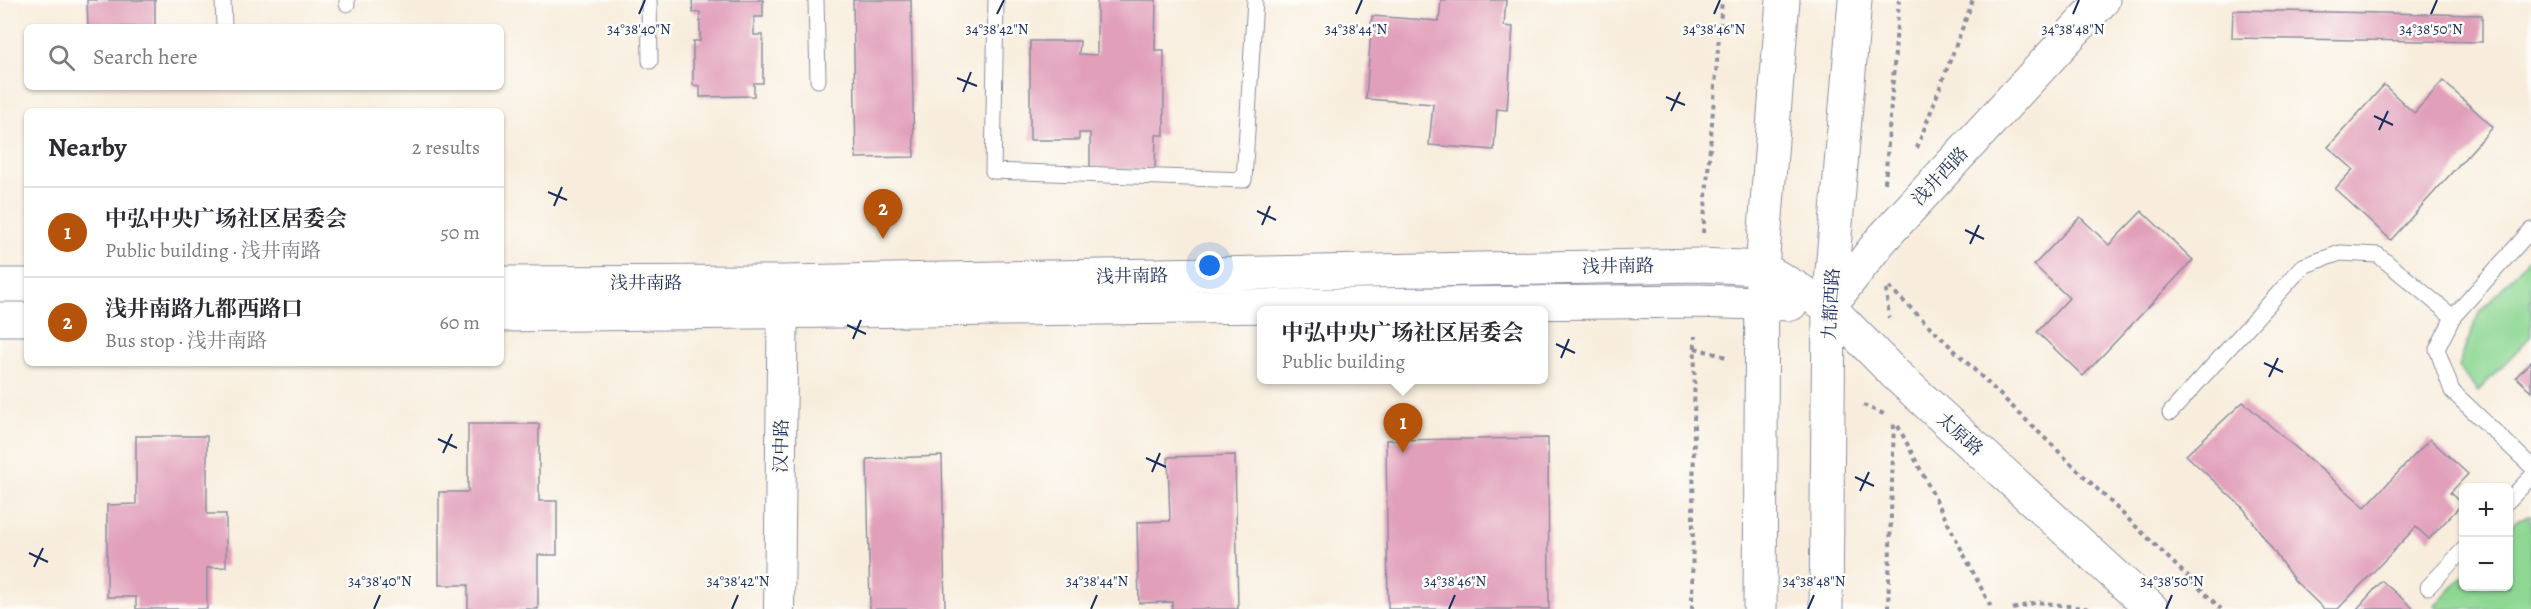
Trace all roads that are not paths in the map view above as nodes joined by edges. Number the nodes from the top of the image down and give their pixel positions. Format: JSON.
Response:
{"nodes":[{"id":1,"x":224,"y":0,"type":"edge"},
{"id":2,"x":650,"y":0,"type":"edge"},
{"id":3,"x":816,"y":0,"type":"edge"},
{"id":4,"x":996,"y":0,"type":"edge"},
{"id":5,"x":1255,"y":0,"type":"edge"},
{"id":6,"x":1783,"y":0,"type":"edge"},
{"id":7,"x":1855,"y":0,"type":"edge"},
{"id":8,"x":2103,"y":0,"type":"edge"},
{"id":9,"x":224,"y":24,"type":"edge"},
{"id":10,"x":650,"y":61,"type":"dead end"},
{"id":11,"x":818,"y":80,"type":"dead end"},
{"id":12,"x":2531,"y":230,"type":"edge"},
{"id":13,"x":1762,"y":268,"type":"junction"},
{"id":14,"x":504,"y":283,"type":"edge"},
{"id":15,"x":0,"y":285,"type":"edge"},
{"id":16,"x":24,"y":285,"type":"edge"},
{"id":17,"x":783,"y":297,"type":"junction"},
{"id":18,"x":1761,"y":301,"type":"junction"},
{"id":19,"x":1829,"y":307,"type":"junction"},
{"id":20,"x":504,"y":315,"type":"edge"},
{"id":21,"x":2452,"y":317,"type":"junction"},
{"id":22,"x":0,"y":319,"type":"edge"},
{"id":23,"x":24,"y":319,"type":"edge"},
{"id":24,"x":2170,"y":413,"type":"dead end"},
{"id":25,"x":2531,"y":466,"type":"edge"},
{"id":26,"x":2531,"y":477,"type":"edge"},
{"id":27,"x":2513,"y":496,"type":"edge"},
{"id":28,"x":2459,"y":553,"type":"edge"},
{"id":29,"x":2428,"y":587,"type":"dead end"},
{"id":30,"x":779,"y":609,"type":"edge"},
{"id":31,"x":1760,"y":609,"type":"edge"},
{"id":32,"x":1826,"y":609,"type":"edge"},
{"id":33,"x":2152,"y":609,"type":"edge"}],
"edges":[{"from":1,"to":9,"type":"lane"},
{"from":2,"to":10,"type":"lane"},
{"from":3,"to":11,"type":"lane"},
{"from":4,"to":5,"type":"lane"},
{"from":6,"to":13,"type":"street"},
{"from":7,"to":19,"type":"street","name":"九都西路"},
{"from":8,"to":19,"type":"street","name":"浅井西路"},
{"from":12,"to":21,"type":"lane"},
{"from":13,"to":17,"type":"street","name":"浅井南路"},
{"from":13,"to":18,"type":"street"},
{"from":13,"to":19,"type":"street","name":"太原路"},
{"from":14,"to":17,"type":"street","name":"浅井南路"},
{"from":15,"to":16,"type":"street"},
{"from":17,"to":18,"type":"street","name":"浅井南路"},
{"from":17,"to":20,"type":"street","name":"浅井南路"},
{"from":17,"to":30,"type":"street","name":"汉中路"},
{"from":18,"to":19,"type":"street"},
{"from":18,"to":31,"type":"street"},
{"from":19,"to":32,"type":"street","name":"九都西路"},
{"from":19,"to":33,"type":"street","name":"太原路"},
{"from":21,"to":24,"type":"lane"},
{"from":21,"to":25,"type":"lane"},
{"from":22,"to":23,"type":"street"},
{"from":26,"to":27,"type":"lane"},
{"from":28,"to":29,"type":"lane"}]}
